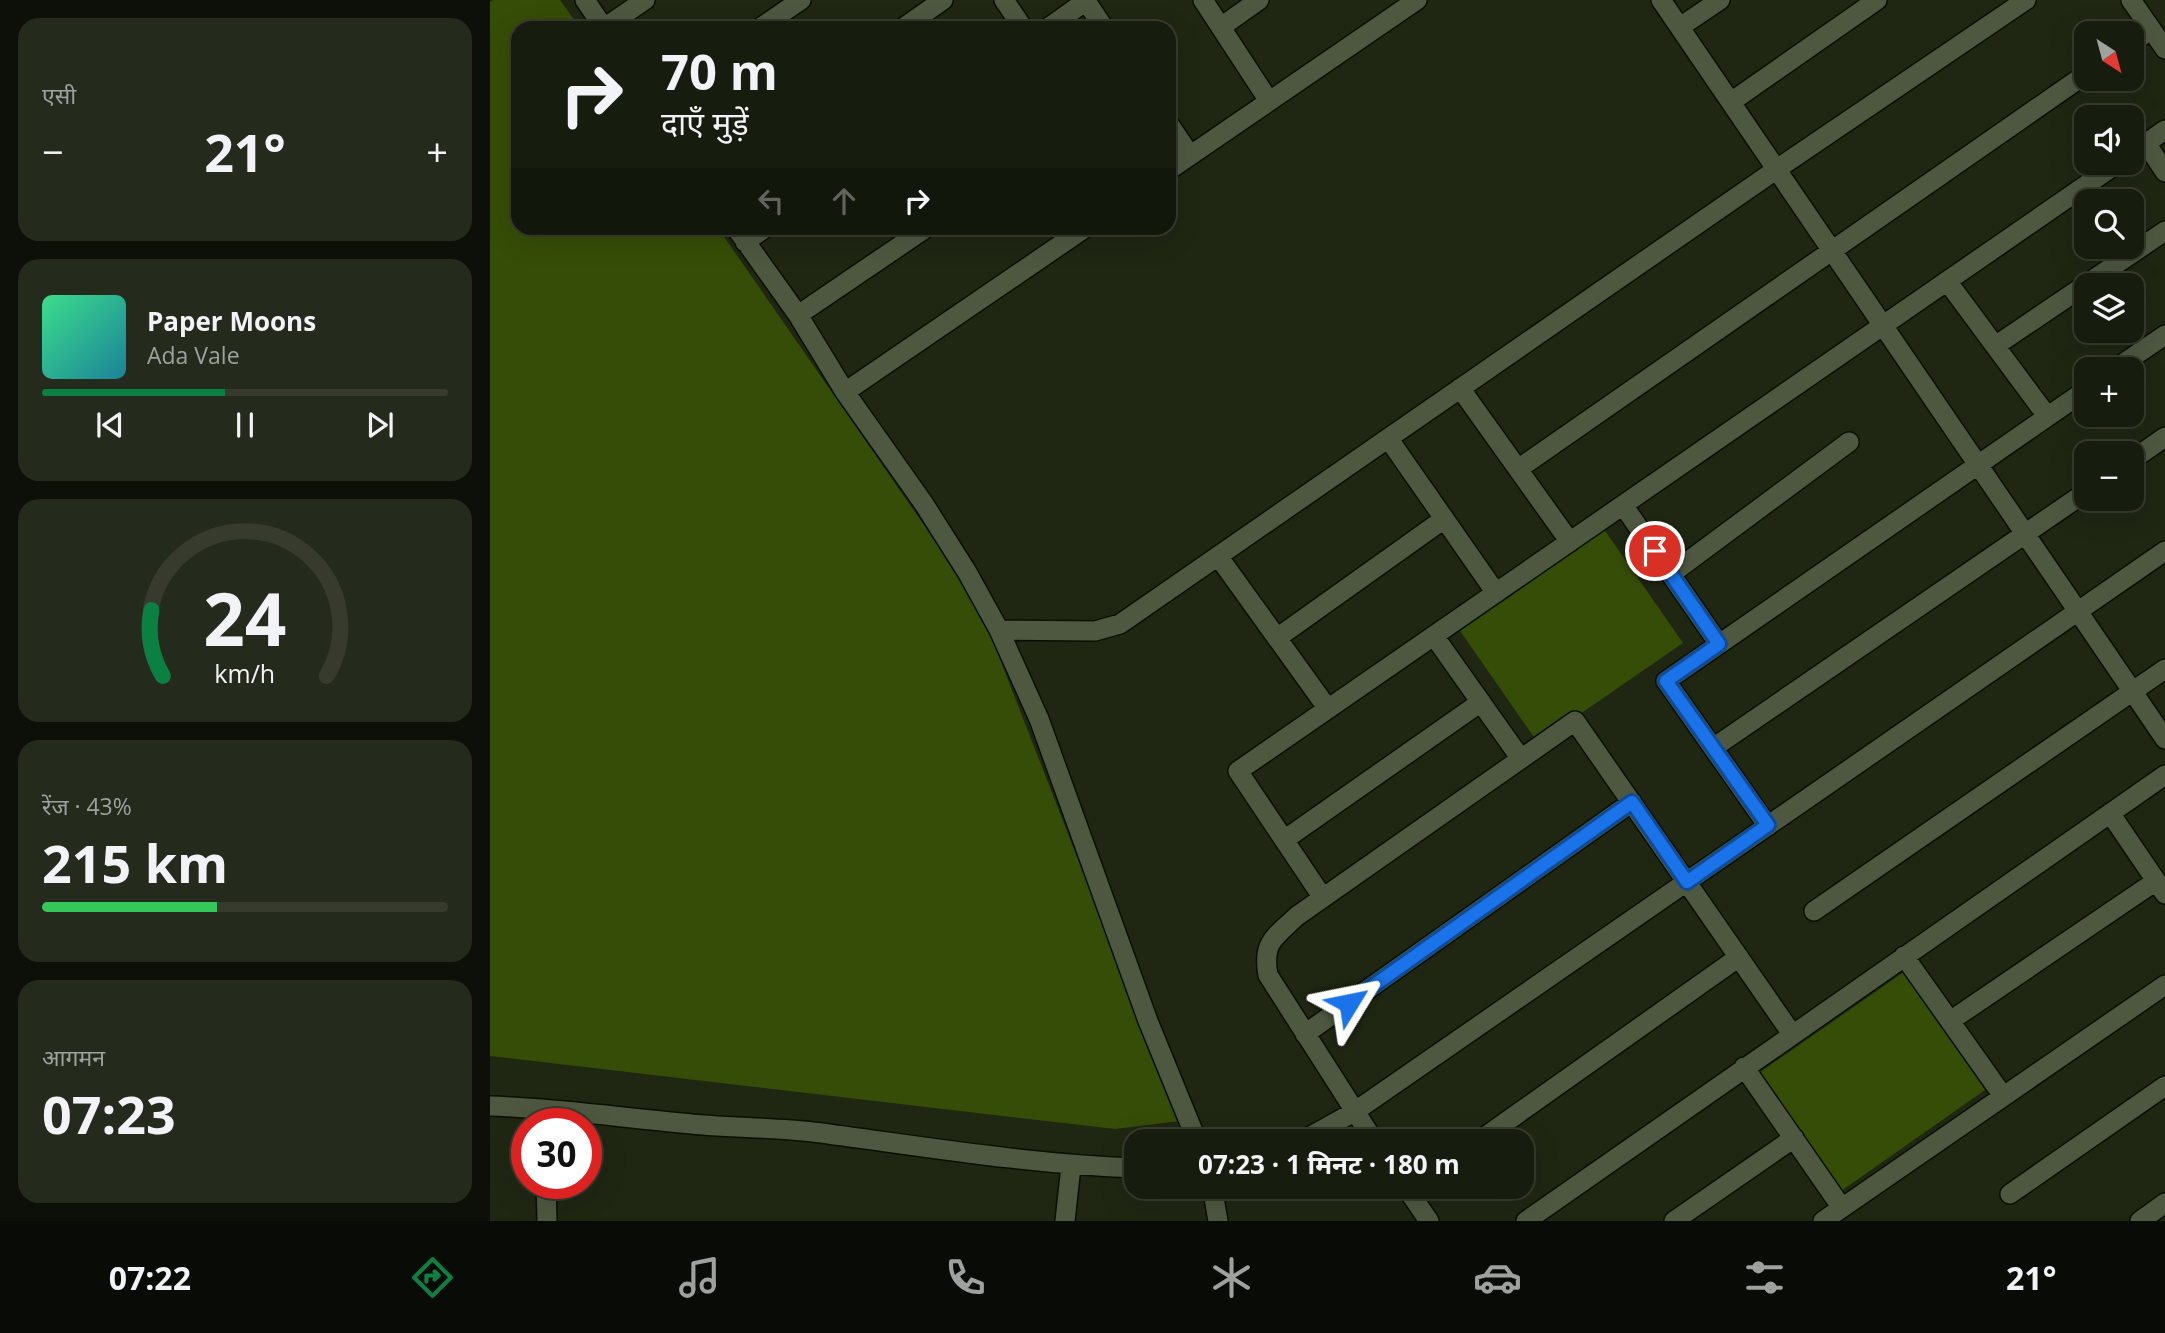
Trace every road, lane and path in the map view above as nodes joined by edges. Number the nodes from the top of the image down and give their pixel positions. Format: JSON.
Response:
{"nodes":[{"id":1,"x":585,"y":0,"type":"edge"},
{"id":2,"x":645,"y":0,"type":"edge"},
{"id":3,"x":801,"y":0,"type":"edge"},
{"id":4,"x":943,"y":0,"type":"edge"},
{"id":5,"x":1004,"y":0,"type":"edge"},
{"id":6,"x":1203,"y":0,"type":"edge"},
{"id":7,"x":1259,"y":0,"type":"edge"},
{"id":8,"x":1417,"y":0,"type":"edge"},
{"id":9,"x":1661,"y":0,"type":"edge"},
{"id":10,"x":1720,"y":0,"type":"edge"},
{"id":11,"x":1877,"y":0,"type":"edge"},
{"id":12,"x":2026,"y":0,"type":"edge"},
{"id":13,"x":2131,"y":0,"type":"edge"},
{"id":14,"x":599,"y":21,"type":"edge"},
{"id":15,"x":614,"y":21,"type":"edge"},
{"id":16,"x":770,"y":21,"type":"edge"},
{"id":17,"x":913,"y":21,"type":"edge"},
{"id":18,"x":1018,"y":21,"type":"edge"},
{"id":19,"x":1058,"y":21,"type":"edge"},
{"id":20,"x":1099,"y":21,"type":"edge"},
{"id":21,"x":1221,"y":27,"type":"junction"},
{"id":22,"x":1680,"y":27,"type":"junction"},
{"id":23,"x":2151,"y":29,"type":"junction"},
{"id":24,"x":2144,"y":34,"type":"edge"},
{"id":25,"x":2165,"y":49,"type":"edge"},
{"id":26,"x":2074,"y":82,"type":"edge"},
{"id":27,"x":1269,"y":101,"type":"junction"},
{"id":28,"x":1731,"y":102,"type":"junction"},
{"id":29,"x":2165,"y":130,"type":"edge"},
{"id":30,"x":1176,"y":134,"type":"edge"},
{"id":31,"x":2144,"y":145,"type":"edge"},
{"id":32,"x":2144,"y":153,"type":"edge"},
{"id":33,"x":1190,"y":155,"type":"junction"},
{"id":34,"x":1176,"y":165,"type":"edge"},
{"id":35,"x":1776,"y":169,"type":"junction"},
{"id":36,"x":2165,"y":172,"type":"edge"},
{"id":37,"x":2101,"y":175,"type":"edge"},
{"id":38,"x":2165,"y":231,"type":"edge"},
{"id":39,"x":740,"y":235,"type":"edge"},
{"id":40,"x":916,"y":235,"type":"edge"},
{"id":41,"x":1074,"y":235,"type":"edge"},
{"id":42,"x":1832,"y":251,"type":"junction"},
{"id":43,"x":1947,"y":281,"type":"junction"},
{"id":44,"x":798,"y":315,"type":"junction"},
{"id":45,"x":1883,"y":326,"type":"junction"},
{"id":46,"x":2165,"y":335,"type":"edge"},
{"id":47,"x":1995,"y":346,"type":"junction"},
{"id":48,"x":2133,"y":357,"type":"edge"},
{"id":49,"x":1460,"y":388,"type":"junction"},
{"id":50,"x":845,"y":392,"type":"junction"},
{"id":51,"x":2074,"y":398,"type":"edge"},
{"id":52,"x":2047,"y":416,"type":"junction"},
{"id":53,"x":2165,"y":437,"type":"edge"},
{"id":54,"x":1388,"y":438,"type":"junction"},
{"id":55,"x":1849,"y":442,"type":"dead end"},
{"id":56,"x":2144,"y":452,"type":"edge"},
{"id":57,"x":1978,"y":464,"type":"junction"},
{"id":58,"x":1518,"y":469,"type":"junction"},
{"id":59,"x":2074,"y":500,"type":"edge"},
{"id":60,"x":1623,"y":505,"type":"junction"},
{"id":61,"x":1444,"y":519,"type":"junction"},
{"id":62,"x":2025,"y":534,"type":"junction"},
{"id":63,"x":1570,"y":542,"type":"junction"},
{"id":64,"x":2165,"y":551,"type":"edge"},
{"id":65,"x":1218,"y":556,"type":"junction"},
{"id":66,"x":1671,"y":574,"type":"junction"},
{"id":67,"x":1496,"y":593,"type":"junction"},
{"id":68,"x":2078,"y":612,"type":"junction"},
{"id":69,"x":999,"y":630,"type":"junction"},
{"id":70,"x":1434,"y":636,"type":"junction"},
{"id":71,"x":1277,"y":638,"type":"junction"},
{"id":72,"x":1719,"y":644,"type":"junction"},
{"id":73,"x":2165,"y":669,"type":"edge"},
{"id":74,"x":2133,"y":691,"type":"junction"},
{"id":75,"x":1481,"y":702,"type":"junction"},
{"id":76,"x":1328,"y":709,"type":"junction"},
{"id":77,"x":2165,"y":739,"type":"edge"},
{"id":78,"x":1713,"y":748,"type":"junction"},
{"id":79,"x":1521,"y":759,"type":"junction"},
{"id":80,"x":2165,"y":775,"type":"edge"},
{"id":81,"x":1632,"y":802,"type":"junction"},
{"id":82,"x":2110,"y":813,"type":"junction"},
{"id":83,"x":1768,"y":825,"type":"junction"},
{"id":84,"x":1284,"y":840,"type":"junction"},
{"id":85,"x":1687,"y":882,"type":"junction"},
{"id":86,"x":2161,"y":887,"type":"edge"},
{"id":87,"x":1323,"y":898,"type":"junction"},
{"id":88,"x":1814,"y":911,"type":"dead end"},
{"id":89,"x":1904,"y":956,"type":"junction"},
{"id":90,"x":1739,"y":957,"type":"junction"},
{"id":91,"x":2165,"y":985,"type":"edge"},
{"id":92,"x":1950,"y":1021,"type":"junction"},
{"id":93,"x":1305,"y":1034,"type":"junction"},
{"id":94,"x":1792,"y":1034,"type":"junction"},
{"id":95,"x":1744,"y":1067,"type":"junction"},
{"id":96,"x":2165,"y":1086,"type":"edge"},
{"id":97,"x":2003,"y":1096,"type":"junction"},
{"id":98,"x":490,"y":1106,"type":"edge"},
{"id":99,"x":511,"y":1110,"type":"edge"},
{"id":100,"x":1354,"y":1112,"type":"junction"},
{"id":101,"x":602,"y":1119,"type":"edge"},
{"id":102,"x":1192,"y":1129,"type":"edge"},
{"id":103,"x":1324,"y":1129,"type":"edge"},
{"id":104,"x":1366,"y":1129,"type":"edge"},
{"id":105,"x":1496,"y":1129,"type":"edge"},
{"id":106,"x":1794,"y":1138,"type":"junction"},
{"id":107,"x":1071,"y":1166,"type":"junction"},
{"id":108,"x":1124,"y":1168,"type":"edge"},
{"id":109,"x":2010,"y":1194,"type":"dead end"},
{"id":110,"x":547,"y":1199,"type":"edge"},
{"id":111,"x":1214,"y":1199,"type":"edge"},
{"id":112,"x":1416,"y":1199,"type":"edge"},
{"id":113,"x":2165,"y":1203,"type":"edge"},
{"id":114,"x":1842,"y":1208,"type":"junction"},
{"id":115,"x":547,"y":1221,"type":"edge"},
{"id":116,"x":1065,"y":1221,"type":"edge"},
{"id":117,"x":1218,"y":1221,"type":"edge"},
{"id":118,"x":1429,"y":1221,"type":"edge"},
{"id":119,"x":1526,"y":1221,"type":"edge"},
{"id":120,"x":1674,"y":1221,"type":"edge"},
{"id":121,"x":1823,"y":1221,"type":"edge"},
{"id":122,"x":2140,"y":1221,"type":"edge"}],
"edges":[{"from":1,"to":14,"type":"street"},
{"from":2,"to":15,"type":"street"},
{"from":3,"to":16,"type":"street"},
{"from":4,"to":17,"type":"street"},
{"from":5,"to":18,"type":"street"},
{"from":6,"to":21,"type":"street"},
{"from":7,"to":21,"type":"street"},
{"from":8,"to":27,"type":"street"},
{"from":9,"to":22,"type":"street"},
{"from":10,"to":22,"type":"street"},
{"from":11,"to":28,"type":"street"},
{"from":12,"to":35,"type":"street"},
{"from":13,"to":23,"type":"street"},
{"from":19,"to":20,"type":"street"},
{"from":21,"to":27,"type":"street"},
{"from":22,"to":28,"type":"street"},
{"from":23,"to":24,"type":"street"},
{"from":23,"to":25,"type":"street"},
{"from":26,"to":42,"type":"street"},
{"from":27,"to":33,"type":"street"},
{"from":28,"to":35,"type":"street"},
{"from":29,"to":31,"type":"street"},
{"from":30,"to":33,"type":"street"},
{"from":32,"to":36,"type":"street"},
{"from":33,"to":34,"type":"street"},
{"from":35,"to":42,"type":"street"},
{"from":35,"to":49,"type":"street"},
{"from":37,"to":43,"type":"street"},
{"from":38,"to":47,"type":"street"},
{"from":39,"to":44,"type":"street"},
{"from":40,"to":44,"type":"street"},
{"from":41,"to":50,"type":"street"},
{"from":42,"to":45,"type":"street"},
{"from":42,"to":58,"type":"street"},
{"from":43,"to":45,"type":"street"},
{"from":43,"to":47,"type":"street"},
{"from":44,"to":50,"type":"street"},
{"from":45,"to":57,"type":"street"},
{"from":45,"to":60,"type":"street"},
{"from":46,"to":48,"type":"street"},
{"from":47,"to":52,"type":"street"},
{"from":49,"to":54,"type":"street"},
{"from":49,"to":58,"type":"street"},
{"from":50,"to":69,"type":"street"},
{"from":51,"to":52,"type":"street"},
{"from":52,"to":57,"type":"street"},
{"from":53,"to":56,"type":"street"},
{"from":54,"to":61,"type":"street"},
{"from":54,"to":65,"type":"street"},
{"from":55,"to":66,"type":"street"},
{"from":57,"to":62,"type":"street"},
{"from":57,"to":72,"type":"street"},
{"from":58,"to":63,"type":"street"},
{"from":59,"to":62,"type":"street"},
{"from":60,"to":63,"type":"street"},
{"from":60,"to":66,"type":"street"},
{"from":61,"to":67,"type":"street"},
{"from":61,"to":71,"type":"street"},
{"from":62,"to":68,"type":"street"},
{"from":62,"to":78,"type":"street"},
{"from":63,"to":67,"type":"street"},
{"from":64,"to":68,"type":"street"},
{"from":65,"to":69,"type":"street"},
{"from":65,"to":71,"type":"street"},
{"from":66,"to":72,"type":"street"},
{"from":67,"to":70,"type":"street"},
{"from":68,"to":74,"type":"street"},
{"from":68,"to":83,"type":"street"},
{"from":69,"to":102,"type":"street"},
{"from":70,"to":75,"type":"street"},
{"from":70,"to":76,"type":"street"},
{"from":71,"to":76,"type":"street"},
{"from":72,"to":78,"type":"street"},
{"from":73,"to":74,"type":"street"},
{"from":74,"to":77,"type":"street"},
{"from":74,"to":88,"type":"street"},
{"from":75,"to":79,"type":"street"},
{"from":75,"to":84,"type":"street"},
{"from":76,"to":84,"type":"street"},
{"from":78,"to":83,"type":"street"},
{"from":79,"to":81,"type":"street"},
{"from":79,"to":87,"type":"street"},
{"from":80,"to":82,"type":"street"},
{"from":81,"to":85,"type":"street"},
{"from":81,"to":93,"type":"street"},
{"from":82,"to":86,"type":"street"},
{"from":82,"to":89,"type":"street"},
{"from":83,"to":85,"type":"street"},
{"from":84,"to":87,"type":"street"},
{"from":85,"to":90,"type":"street"},
{"from":85,"to":100,"type":"street"},
{"from":86,"to":92,"type":"street"},
{"from":87,"to":93,"type":"street"},
{"from":89,"to":92,"type":"street"},
{"from":89,"to":94,"type":"street"},
{"from":90,"to":94,"type":"street"},
{"from":90,"to":105,"type":"street"},
{"from":91,"to":97,"type":"street"},
{"from":92,"to":97,"type":"street"},
{"from":93,"to":100,"type":"street"},
{"from":94,"to":95,"type":"street"},
{"from":95,"to":106,"type":"street"},
{"from":95,"to":119,"type":"street"},
{"from":96,"to":109,"type":"street"},
{"from":97,"to":114,"type":"street"},
{"from":98,"to":99,"type":"street"},
{"from":100,"to":103,"type":"street"},
{"from":100,"to":104,"type":"street"},
{"from":101,"to":107,"type":"street"},
{"from":106,"to":114,"type":"street"},
{"from":106,"to":120,"type":"street"},
{"from":107,"to":108,"type":"street"},
{"from":107,"to":116,"type":"street"},
{"from":110,"to":115,"type":"street"},
{"from":111,"to":117,"type":"street"},
{"from":112,"to":118,"type":"street"},
{"from":113,"to":122,"type":"street"},
{"from":114,"to":121,"type":"street"}]}
